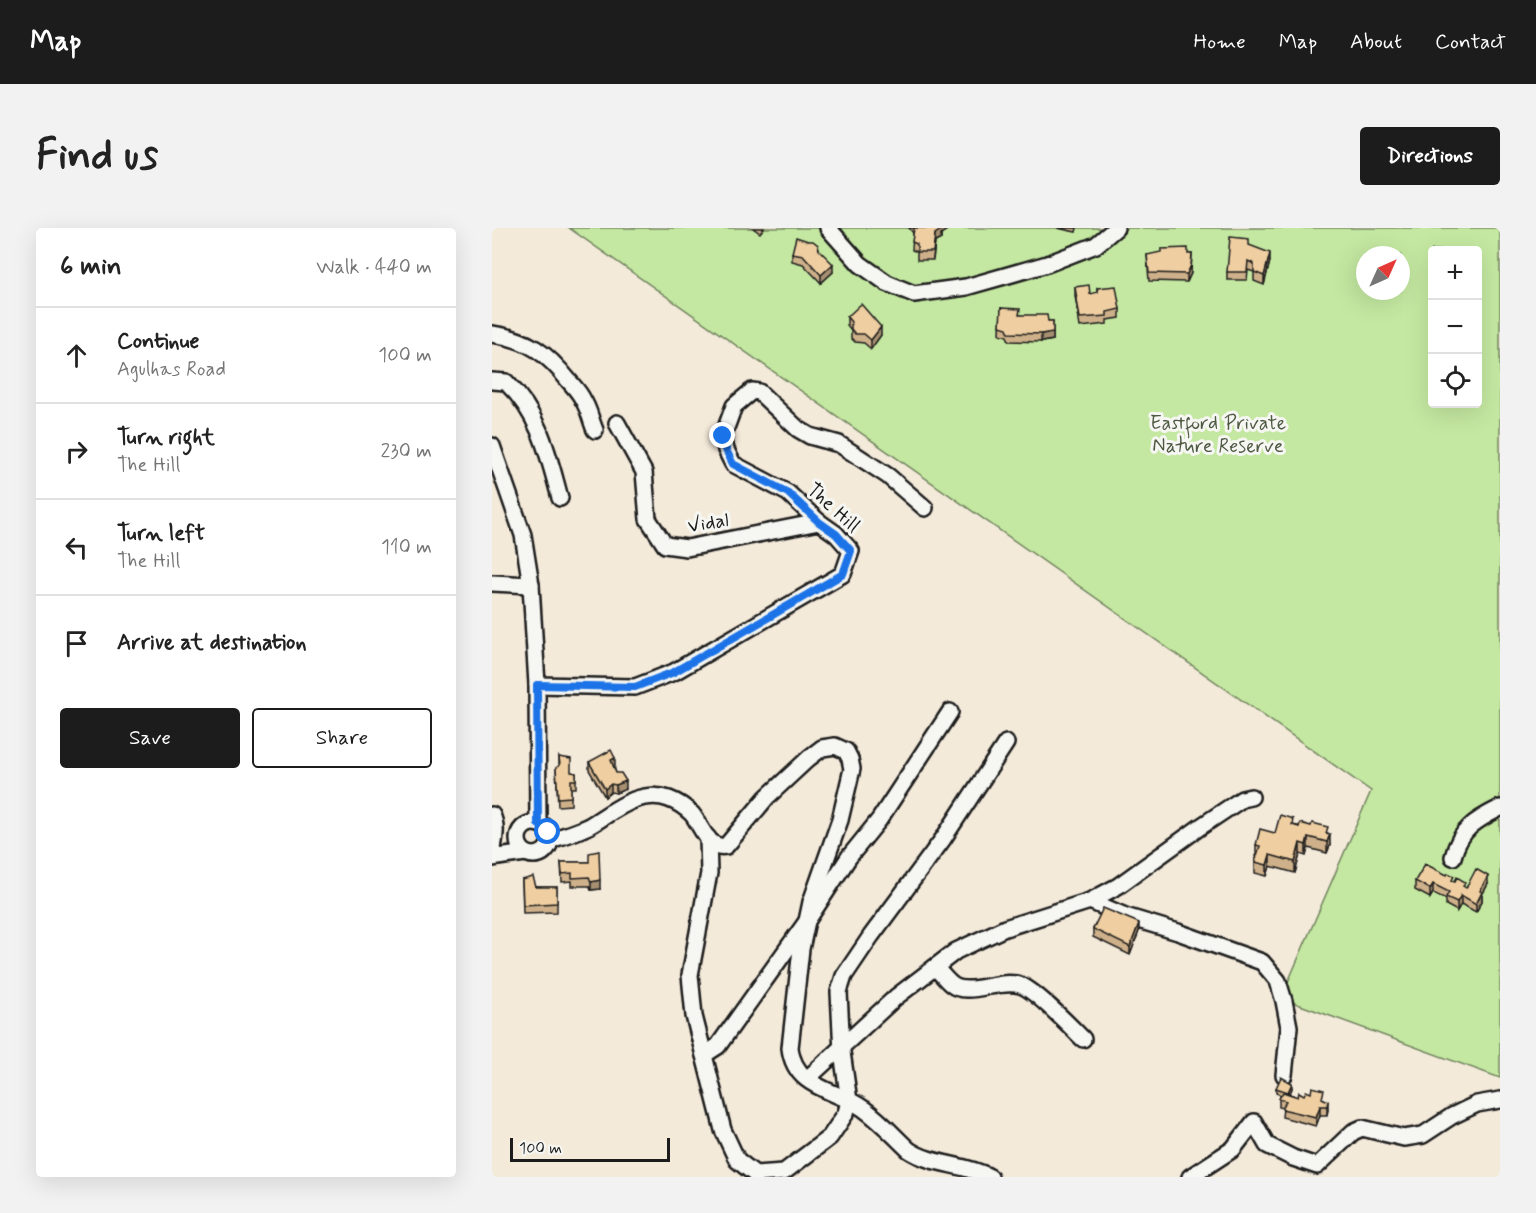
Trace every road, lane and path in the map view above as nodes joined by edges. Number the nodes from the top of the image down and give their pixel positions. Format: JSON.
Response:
{"nodes":[{"id":1,"x":828,"y":228,"type":"edge"},
{"id":2,"x":1116,"y":228,"type":"edge"},
{"id":3,"x":492,"y":334,"type":"edge"},
{"id":4,"x":492,"y":381,"type":"edge"},
{"id":5,"x":617,"y":423,"type":"dead end"},
{"id":6,"x":595,"y":430,"type":"dead end"},
{"id":7,"x":492,"y":446,"type":"edge"},
{"id":8,"x":560,"y":498,"type":"dead end"},
{"id":9,"x":925,"y":508,"type":"dead end"},
{"id":10,"x":819,"y":522,"type":"junction"},
{"id":11,"x":492,"y":583,"type":"edge"},
{"id":12,"x":531,"y":585,"type":"junction"},
{"id":13,"x":537,"y":685,"type":"junction"},
{"id":14,"x":950,"y":712,"type":"dead end"},
{"id":15,"x":1006,"y":743,"type":"dead end"},
{"id":16,"x":1251,"y":796,"type":"dead end"},
{"id":17,"x":1500,"y":808,"type":"edge"},
{"id":18,"x":538,"y":824,"type":"junction"},
{"id":19,"x":493,"y":825,"type":"edge"},
{"id":20,"x":521,"y":830,"type":"junction"},
{"id":21,"x":708,"y":838,"type":"junction"},
{"id":22,"x":550,"y":840,"type":"junction"},
{"id":23,"x":525,"y":852,"type":"junction"},
{"id":24,"x":492,"y":856,"type":"edge"},
{"id":25,"x":1453,"y":857,"type":"dead end"},
{"id":26,"x":1090,"y":901,"type":"junction"},
{"id":27,"x":807,"y":921,"type":"junction"},
{"id":28,"x":935,"y":967,"type":"junction"},
{"id":29,"x":1083,"y":1039,"type":"dead end"},
{"id":30,"x":842,"y":1047,"type":"junction"},
{"id":31,"x":704,"y":1055,"type":"junction"},
{"id":32,"x":1284,"y":1075,"type":"dead end"},
{"id":33,"x":807,"y":1079,"type":"junction"},
{"id":34,"x":1500,"y":1100,"type":"edge"},
{"id":35,"x":849,"y":1101,"type":"junction"},
{"id":36,"x":990,"y":1177,"type":"edge"},
{"id":37,"x":1190,"y":1177,"type":"edge"}],
"edges":[{"from":1,"to":2,"type":"street"},
{"from":3,"to":6,"type":"street"},
{"from":4,"to":8,"type":"street"},
{"from":5,"to":10,"type":"street","name":"Vidal"},
{"from":7,"to":12,"type":"street"},
{"from":9,"to":10,"type":"street","name":"The Hill"},
{"from":10,"to":13,"type":"street","name":"The Hill"},
{"from":11,"to":12,"type":"street"},
{"from":12,"to":13,"type":"street"},
{"from":13,"to":18,"type":"street"},
{"from":14,"to":27,"type":"street"},
{"from":15,"to":30,"type":"street"},
{"from":16,"to":26,"type":"street"},
{"from":17,"to":25,"type":"street"},
{"from":18,"to":20,"type":"street"},
{"from":18,"to":22,"type":"street"},
{"from":19,"to":20,"type":"street"},
{"from":19,"to":24,"type":"street"},
{"from":20,"to":23,"type":"street"},
{"from":21,"to":22,"type":"street"},
{"from":21,"to":27,"type":"street"},
{"from":21,"to":31,"type":"street"},
{"from":22,"to":23,"type":"street"},
{"from":23,"to":24,"type":"street"},
{"from":26,"to":28,"type":"street"},
{"from":26,"to":32,"type":"street"},
{"from":27,"to":31,"type":"street"},
{"from":27,"to":33,"type":"street"},
{"from":28,"to":29,"type":"street"},
{"from":28,"to":30,"type":"street"},
{"from":30,"to":33,"type":"street"},
{"from":30,"to":35,"type":"street"},
{"from":31,"to":35,"type":"street"},
{"from":33,"to":35,"type":"street"},
{"from":34,"to":37,"type":"street"},
{"from":35,"to":36,"type":"street"}]}
